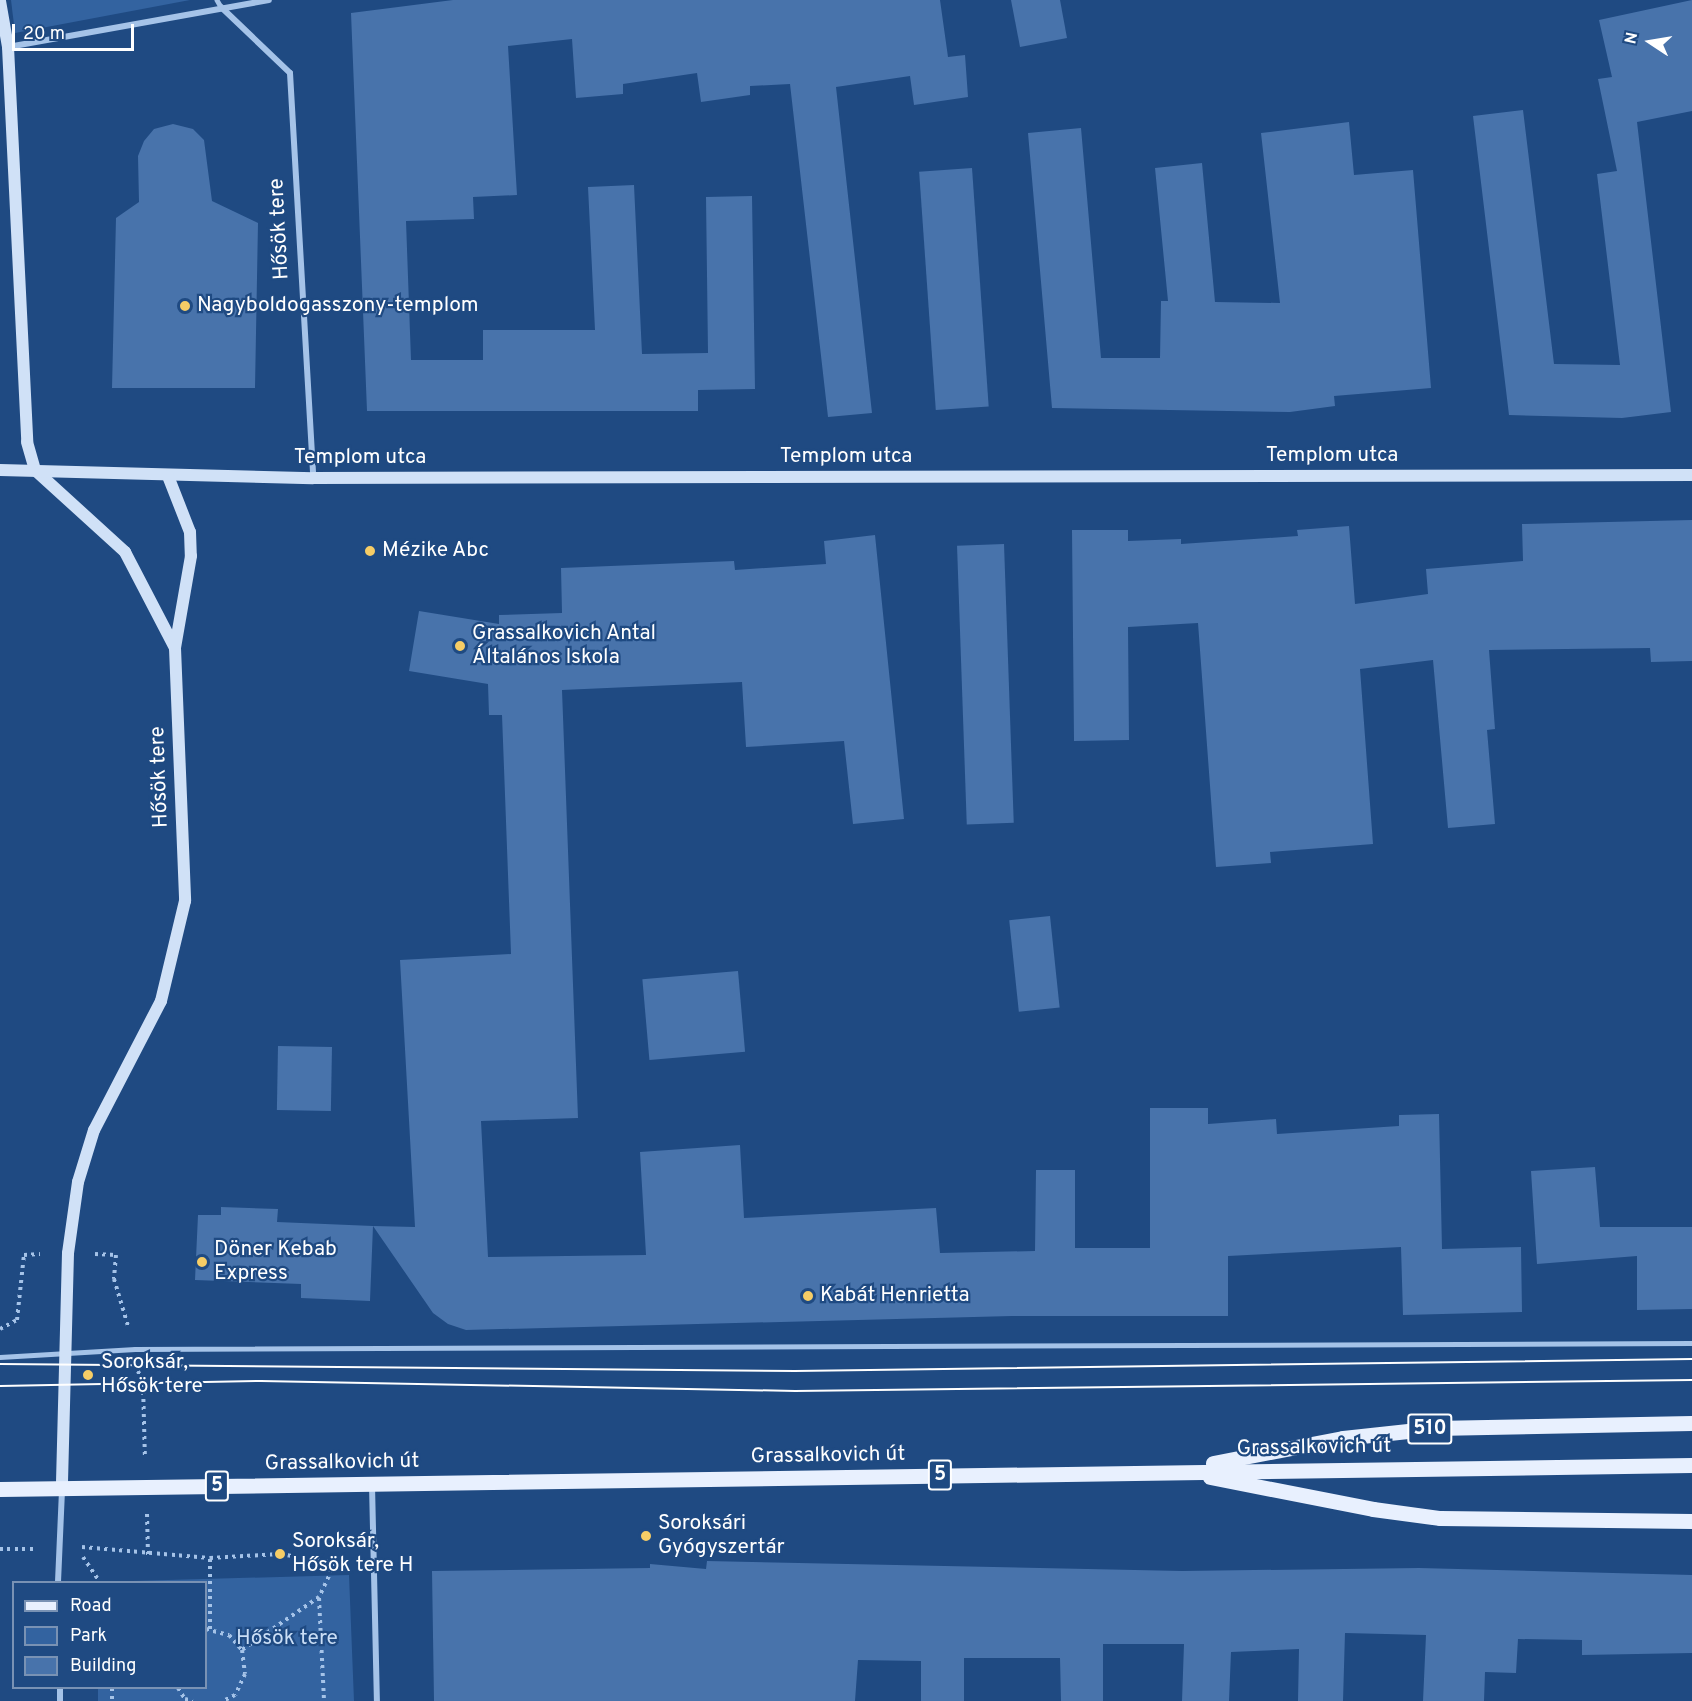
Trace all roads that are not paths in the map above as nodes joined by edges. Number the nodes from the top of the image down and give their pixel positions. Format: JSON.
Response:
{"nodes":[{"id":1,"x":270,"y":0,"type":"edge"},
{"id":2,"x":0,"y":1,"type":"edge"},
{"id":3,"x":219,"y":3,"type":"edge"},
{"id":4,"x":8,"y":46,"type":"junction"},
{"id":5,"x":0,"y":470,"type":"edge"},
{"id":6,"x":35,"y":470,"type":"junction"},
{"id":7,"x":1692,"y":475,"type":"edge"},
{"id":8,"x":168,"y":476,"type":"junction"},
{"id":9,"x":313,"y":478,"type":"junction"},
{"id":10,"x":175,"y":648,"type":"junction"},
{"id":11,"x":1692,"y":1343,"type":"edge"},
{"id":12,"x":65,"y":1353,"type":"junction"},
{"id":13,"x":0,"y":1357,"type":"edge"},
{"id":14,"x":1692,"y":1423,"type":"edge"},
{"id":15,"x":1692,"y":1465,"type":"edge"},
{"id":16,"x":1171,"y":1471,"type":"junction"},
{"id":17,"x":372,"y":1484,"type":"junction"},
{"id":18,"x":0,"y":1489,"type":"edge"},
{"id":19,"x":62,"y":1489,"type":"junction"},
{"id":20,"x":1692,"y":1521,"type":"edge"},
{"id":21,"x":58,"y":1581,"type":"edge"},
{"id":22,"x":377,"y":1701,"type":"edge"}],
"edges":[{"from":1,"to":3,"type":"street"},
{"from":2,"to":4,"type":"street"},
{"from":3,"to":4,"type":"street"},
{"from":3,"to":9,"type":"street","name":"Hősök tere"},
{"from":4,"to":6,"type":"street"},
{"from":5,"to":6,"type":"street","name":"Templom utca"},
{"from":6,"to":8,"type":"street","name":"Templom utca"},
{"from":6,"to":10,"type":"street","name":"Hősök tere"},
{"from":7,"to":9,"type":"street","name":"Templom utca"},
{"from":8,"to":9,"type":"street","name":"Templom utca"},
{"from":8,"to":10,"type":"street"},
{"from":10,"to":12,"type":"street","name":"Hősök tere"},
{"from":11,"to":12,"type":"lane"},
{"from":12,"to":13,"type":"lane"},
{"from":12,"to":19,"type":"street","name":"Hősök tere"},
{"from":14,"to":16,"type":"main road","number":"510"},
{"from":15,"to":16,"type":"main road","name":"Grassalkovich út","number":"5"},
{"from":16,"to":17,"type":"main road","name":"Grassalkovich út","number":"5"},
{"from":16,"to":20,"type":"main road"},
{"from":17,"to":19,"type":"main road","name":"Grassalkovich út","number":"5"},
{"from":17,"to":22,"type":"street"},
{"from":18,"to":19,"type":"main road","name":"Grassalkovich út","number":"5"},
{"from":19,"to":21,"type":"street","name":"Hősök tere"}]}
